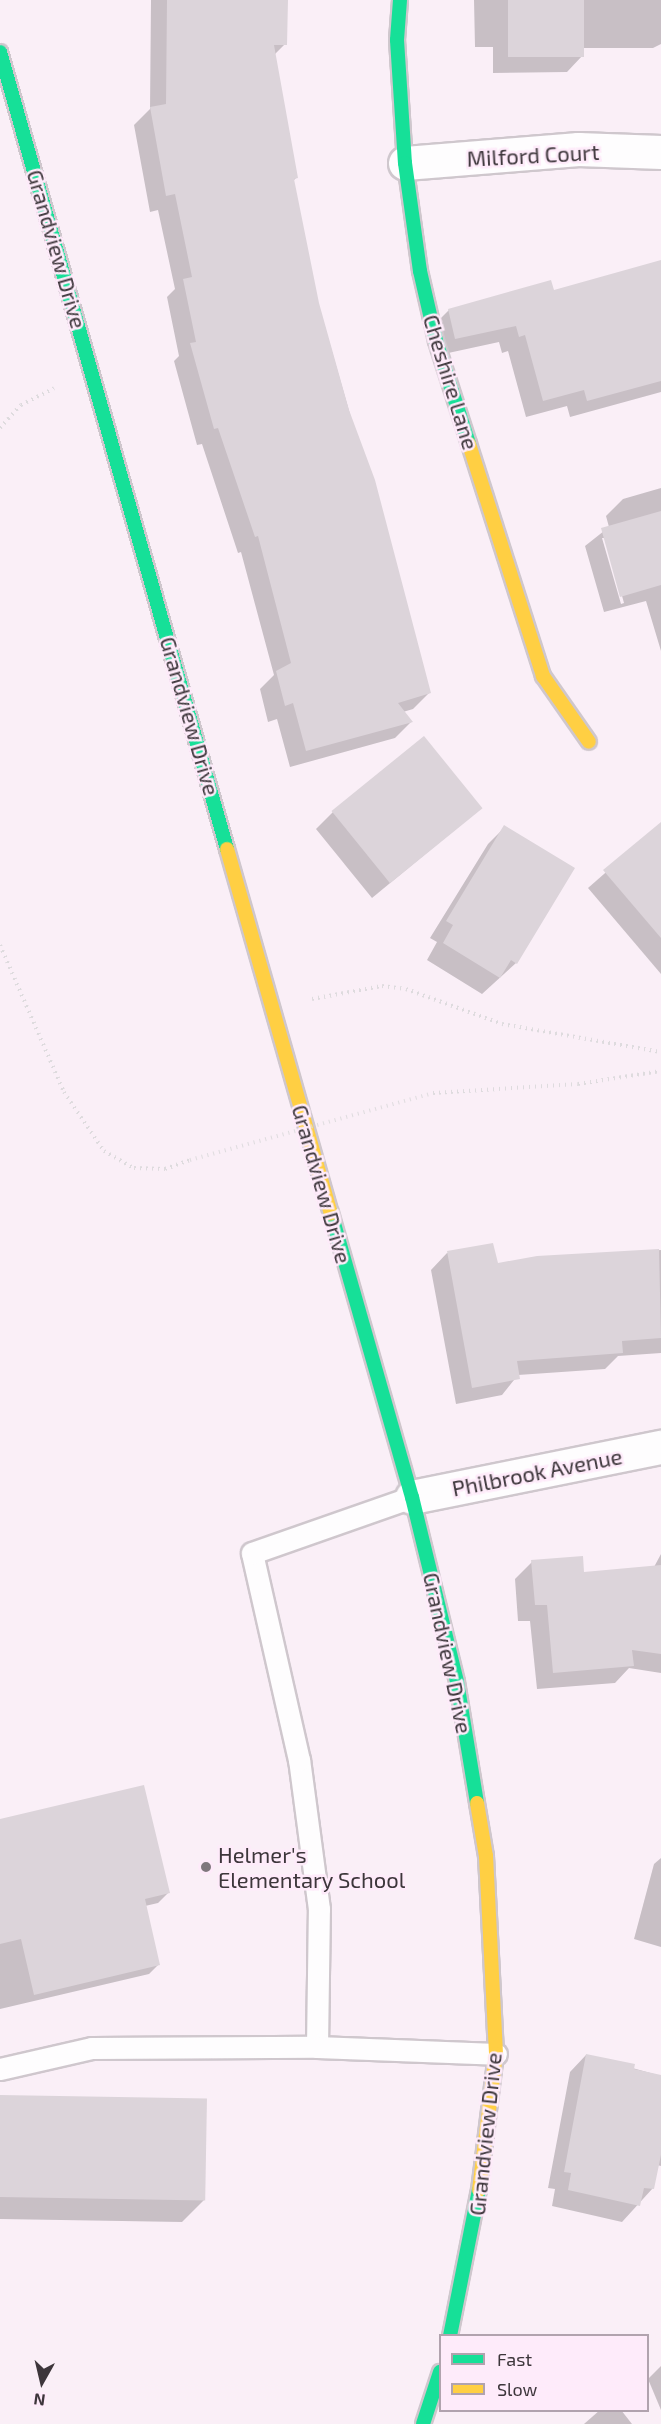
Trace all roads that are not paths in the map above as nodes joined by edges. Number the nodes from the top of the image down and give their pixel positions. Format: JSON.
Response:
{"nodes":[{"id":1,"x":400,"y":0,"type":"edge"},
{"id":2,"x":0,"y":52,"type":"edge"},
{"id":3,"x":661,"y":152,"type":"edge"},
{"id":4,"x":405,"y":163,"type":"junction"},
{"id":5,"x":589,"y":742,"type":"dead end"},
{"id":6,"x":661,"y":1447,"type":"edge"},
{"id":7,"x":412,"y":1497,"type":"junction"},
{"id":8,"x":317,"y":2047,"type":"junction"},
{"id":9,"x":495,"y":2054,"type":"junction"},
{"id":10,"x":0,"y":2069,"type":"edge"},
{"id":11,"x":450,"y":2334,"type":"edge"},
{"id":12,"x":439,"y":2378,"type":"edge"},
{"id":13,"x":423,"y":2424,"type":"edge"}],
"edges":[{"from":1,"to":4,"type":"street","name":"Cheshire Lane"},
{"from":2,"to":7,"type":"street","name":"Grandview Drive"},
{"from":3,"to":4,"type":"street","name":"Milford Court"},
{"from":4,"to":5,"type":"street","name":"Cheshire Lane"},
{"from":6,"to":7,"type":"street","name":"Philbrook Avenue"},
{"from":7,"to":8,"type":"lane"},
{"from":7,"to":9,"type":"street","name":"Grandview Drive"},
{"from":8,"to":9,"type":"lane"},
{"from":8,"to":10,"type":"lane"},
{"from":9,"to":11,"type":"street","name":"Grandview Drive"},
{"from":12,"to":13,"type":"street"}]}
